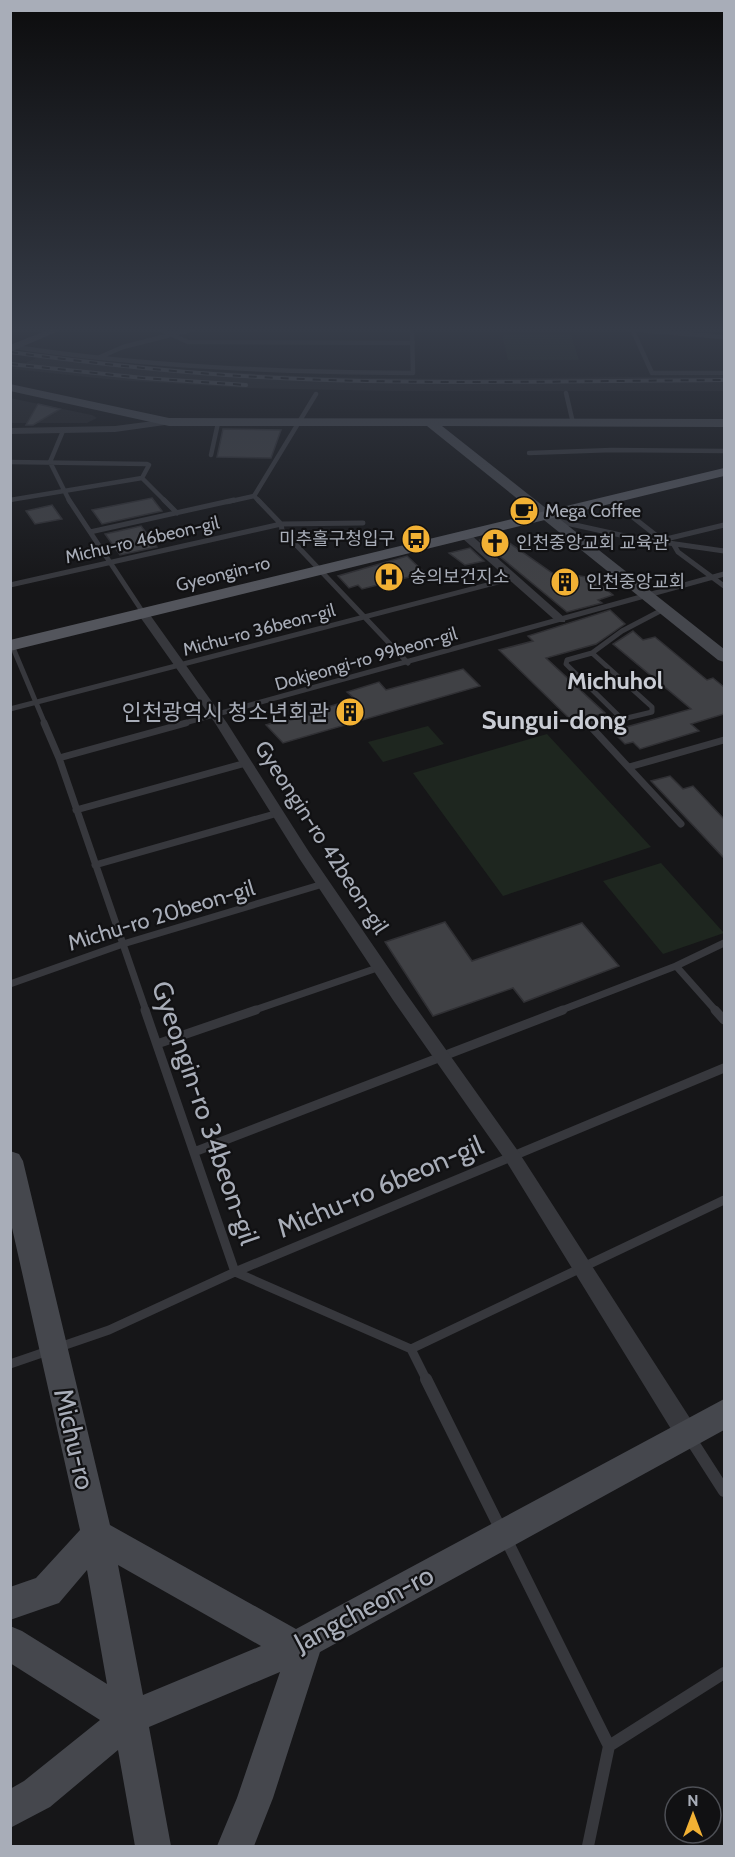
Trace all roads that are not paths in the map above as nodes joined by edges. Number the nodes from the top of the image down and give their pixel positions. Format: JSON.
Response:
{"nodes":[{"id":1,"x":140,"y":416,"type":"edge"},
{"id":2,"x":303,"y":416,"type":"edge"},
{"id":3,"x":571,"y":416,"type":"edge"},
{"id":4,"x":169,"y":422,"type":"junction"},
{"id":5,"x":429,"y":422,"type":"junction"},
{"id":6,"x":218,"y":423,"type":"junction"},
{"id":7,"x":299,"y":423,"type":"junction"},
{"id":8,"x":573,"y":423,"type":"junction"},
{"id":9,"x":724,"y":423,"type":"edge"},
{"id":10,"x":10,"y":431,"type":"edge"},
{"id":11,"x":63,"y":431,"type":"junction"},
{"id":12,"x":724,"y":451,"type":"edge"},
{"id":13,"x":529,"y":453,"type":"dead end"},
{"id":14,"x":212,"y":455,"type":"dead end"},
{"id":15,"x":10,"y":462,"type":"edge"},
{"id":16,"x":50,"y":462,"type":"junction"},
{"id":17,"x":724,"y":472,"type":"edge"},
{"id":18,"x":142,"y":478,"type":"junction"},
{"id":19,"x":63,"y":491,"type":"junction"},
{"id":20,"x":254,"y":496,"type":"junction"},
{"id":21,"x":10,"y":500,"type":"edge"},
{"id":22,"x":610,"y":500,"type":"junction"},
{"id":23,"x":177,"y":513,"type":"junction"},
{"id":24,"x":548,"y":517,"type":"junction"},
{"id":25,"x":281,"y":524,"type":"junction"},
{"id":26,"x":363,"y":524,"type":"dead end"},
{"id":27,"x":724,"y":525,"type":"edge"},
{"id":28,"x":90,"y":532,"type":"junction"},
{"id":29,"x":466,"y":536,"type":"junction"},
{"id":30,"x":661,"y":541,"type":"junction"},
{"id":31,"x":674,"y":545,"type":"junction"},
{"id":32,"x":724,"y":551,"type":"edge"},
{"id":33,"x":111,"y":563,"type":"junction"},
{"id":34,"x":321,"y":571,"type":"junction"},
{"id":35,"x":724,"y":574,"type":"edge"},
{"id":36,"x":712,"y":577,"type":"junction"},
{"id":37,"x":514,"y":578,"type":"junction"},
{"id":38,"x":10,"y":585,"type":"edge"},
{"id":39,"x":724,"y":586,"type":"edge"},
{"id":40,"x":646,"y":595,"type":"junction"},
{"id":41,"x":664,"y":609,"type":"junction"},
{"id":42,"x":144,"y":614,"type":"junction"},
{"id":43,"x":365,"y":618,"type":"junction"},
{"id":44,"x":561,"y":620,"type":"junction"},
{"id":45,"x":11,"y":644,"type":"edge"},
{"id":46,"x":592,"y":653,"type":"junction"},
{"id":47,"x":724,"y":657,"type":"edge"},
{"id":48,"x":408,"y":663,"type":"junction"},
{"id":49,"x":181,"y":666,"type":"junction"},
{"id":50,"x":35,"y":703,"type":"junction"},
{"id":51,"x":10,"y":709,"type":"edge"},
{"id":52,"x":216,"y":716,"type":"junction"},
{"id":53,"x":620,"y":717,"type":"junction"},
{"id":54,"x":724,"y":740,"type":"edge"},
{"id":55,"x":58,"y":758,"type":"junction"},
{"id":56,"x":246,"y":763,"type":"junction"},
{"id":57,"x":628,"y":767,"type":"junction"},
{"id":58,"x":76,"y":810,"type":"junction"},
{"id":59,"x":278,"y":813,"type":"junction"},
{"id":60,"x":681,"y":824,"type":"dead end"},
{"id":61,"x":95,"y":865,"type":"junction"},
{"id":62,"x":323,"y":884,"type":"junction"},
{"id":63,"x":724,"y":943,"type":"edge"},
{"id":64,"x":123,"y":944,"type":"junction"},
{"id":65,"x":676,"y":966,"type":"junction"},
{"id":66,"x":380,"y":967,"type":"junction"},
{"id":67,"x":10,"y":984,"type":"edge"},
{"id":68,"x":724,"y":1020,"type":"edge"},
{"id":69,"x":157,"y":1044,"type":"junction"},
{"id":70,"x":442,"y":1057,"type":"junction"},
{"id":71,"x":724,"y":1068,"type":"edge"},
{"id":72,"x":194,"y":1152,"type":"junction"},
{"id":73,"x":513,"y":1156,"type":"junction"},
{"id":74,"x":10,"y":1161,"type":"edge"},
{"id":75,"x":724,"y":1200,"type":"edge"},
{"id":76,"x":582,"y":1268,"type":"junction"},
{"id":77,"x":236,"y":1272,"type":"junction"},
{"id":78,"x":411,"y":1349,"type":"junction"},
{"id":79,"x":54,"y":1350,"type":"junction"},
{"id":80,"x":10,"y":1364,"type":"edge"},
{"id":81,"x":724,"y":1414,"type":"edge"},
{"id":82,"x":687,"y":1434,"type":"junction"},
{"id":83,"x":724,"y":1491,"type":"edge"},
{"id":84,"x":503,"y":1534,"type":"junction"},
{"id":85,"x":97,"y":1535,"type":"junction"},
{"id":86,"x":10,"y":1604,"type":"edge"},
{"id":87,"x":10,"y":1643,"type":"edge"},
{"id":88,"x":302,"y":1644,"type":"junction"},
{"id":89,"x":724,"y":1673,"type":"edge"},
{"id":90,"x":129,"y":1718,"type":"junction"},
{"id":91,"x":609,"y":1746,"type":"junction"},
{"id":92,"x":10,"y":1810,"type":"edge"},
{"id":93,"x":153,"y":1846,"type":"edge"},
{"id":94,"x":236,"y":1846,"type":"edge"},
{"id":95,"x":588,"y":1846,"type":"edge"}],
"edges":[{"from":1,"to":4,"type":"main road"},
{"from":2,"to":7,"type":"lane"},
{"from":3,"to":8,"type":"lane"},
{"from":4,"to":6,"type":"main road"},
{"from":4,"to":11,"type":"street"},
{"from":5,"to":7,"type":"main road"},
{"from":5,"to":8,"type":"main road"},
{"from":5,"to":24,"type":"main road"},
{"from":6,"to":7,"type":"main road"},
{"from":6,"to":14,"type":"lane"},
{"from":7,"to":20,"type":"lane"},
{"from":8,"to":9,"type":"main road"},
{"from":10,"to":11,"type":"street"},
{"from":11,"to":16,"type":"lane"},
{"from":12,"to":13,"type":"lane"},
{"from":15,"to":16,"type":"lane"},
{"from":16,"to":18,"type":"lane"},
{"from":16,"to":19,"type":"lane"},
{"from":17,"to":22,"type":"main road","name":"Gyeongin-ro"},
{"from":18,"to":19,"type":"lane"},
{"from":18,"to":23,"type":"lane"},
{"from":19,"to":21,"type":"lane"},
{"from":19,"to":28,"type":"lane"},
{"from":20,"to":23,"type":"lane"},
{"from":20,"to":25,"type":"lane"},
{"from":22,"to":24,"type":"main road","name":"Gyeongin-ro"},
{"from":22,"to":30,"type":"lane"},
{"from":23,"to":28,"type":"lane"},
{"from":24,"to":29,"type":"main road","name":"Gyeongin-ro"},
{"from":24,"to":30,"type":"lane"},
{"from":24,"to":40,"type":"main road"},
{"from":25,"to":26,"type":"lane","name":"Michu-ro 46beon-gil"},
{"from":25,"to":33,"type":"lane","name":"Michu-ro 46beon-gil"},
{"from":25,"to":34,"type":"lane"},
{"from":27,"to":30,"type":"lane"},
{"from":28,"to":33,"type":"lane"},
{"from":29,"to":34,"type":"main road","name":"Gyeongin-ro"},
{"from":29,"to":37,"type":"street"},
{"from":30,"to":31,"type":"lane"},
{"from":31,"to":32,"type":"lane"},
{"from":31,"to":36,"type":"lane"},
{"from":33,"to":38,"type":"lane","name":"Michu-ro 46beon-gil"},
{"from":33,"to":42,"type":"lane"},
{"from":34,"to":42,"type":"main road","name":"Gyeongin-ro"},
{"from":34,"to":43,"type":"lane"},
{"from":35,"to":36,"type":"lane","name":"Dokjeongi-ro 99beon-gil"},
{"from":36,"to":39,"type":"lane"},
{"from":36,"to":40,"type":"lane","name":"Dokjeongi-ro 99beon-gil"},
{"from":37,"to":43,"type":"lane","name":"Michu-ro 36beon-gil"},
{"from":37,"to":44,"type":"street"},
{"from":40,"to":41,"type":"main road"},
{"from":40,"to":44,"type":"lane","name":"Dokjeongi-ro 99beon-gil"},
{"from":41,"to":46,"type":"lane"},
{"from":41,"to":47,"type":"main road"},
{"from":42,"to":45,"type":"main road","name":"Gyeongin-ro"},
{"from":42,"to":49,"type":"street","name":"Gyeongin-ro 42beon-gil"},
{"from":43,"to":48,"type":"lane"},
{"from":43,"to":49,"type":"lane","name":"Michu-ro 36beon-gil"},
{"from":44,"to":48,"type":"lane","name":"Dokjeongi-ro 99beon-gil"},
{"from":45,"to":50,"type":"lane","name":"Gyeongin-ro 34beon-gil"},
{"from":46,"to":53,"type":"lane"},
{"from":46,"to":53,"type":"lane"},
{"from":48,"to":52,"type":"lane","name":"Dokjeongi-ro 99beon-gil"},
{"from":49,"to":50,"type":"lane","name":"Michu-ro 36beon-gil"},
{"from":49,"to":52,"type":"street","name":"Gyeongin-ro 42beon-gil"},
{"from":50,"to":51,"type":"lane","name":"Michu-ro 36beon-gil"},
{"from":50,"to":55,"type":"lane","name":"Gyeongin-ro 34beon-gil"},
{"from":52,"to":55,"type":"lane","name":"Dokjeongi-ro 99beon-gil"},
{"from":52,"to":56,"type":"street","name":"Gyeongin-ro 42beon-gil"},
{"from":53,"to":57,"type":"lane"},
{"from":54,"to":57,"type":"lane"},
{"from":55,"to":58,"type":"lane","name":"Gyeongin-ro 34beon-gil"},
{"from":56,"to":58,"type":"lane"},
{"from":56,"to":59,"type":"street","name":"Gyeongin-ro 42beon-gil"},
{"from":57,"to":60,"type":"lane"},
{"from":58,"to":61,"type":"lane","name":"Gyeongin-ro 34beon-gil"},
{"from":59,"to":61,"type":"lane"},
{"from":59,"to":62,"type":"street","name":"Gyeongin-ro 42beon-gil"},
{"from":61,"to":64,"type":"lane","name":"Gyeongin-ro 34beon-gil"},
{"from":62,"to":64,"type":"lane","name":"Michu-ro 20beon-gil"},
{"from":62,"to":66,"type":"street","name":"Gyeongin-ro 42beon-gil"},
{"from":63,"to":65,"type":"lane"},
{"from":64,"to":67,"type":"lane","name":"Michu-ro 20beon-gil"},
{"from":64,"to":69,"type":"lane","name":"Gyeongin-ro 34beon-gil"},
{"from":65,"to":68,"type":"lane"},
{"from":65,"to":70,"type":"lane"},
{"from":66,"to":69,"type":"lane","name":"Gyeongin-ro 42beon-gil"},
{"from":66,"to":70,"type":"street","name":"Gyeongin-ro 42beon-gil"},
{"from":69,"to":72,"type":"lane","name":"Gyeongin-ro 34beon-gil"},
{"from":70,"to":72,"type":"lane"},
{"from":70,"to":73,"type":"street","name":"Gyeongin-ro 42beon-gil"},
{"from":71,"to":73,"type":"lane","name":"Michu-ro 6beon-gil"},
{"from":72,"to":77,"type":"lane","name":"Gyeongin-ro 34beon-gil"},
{"from":73,"to":76,"type":"street","name":"Gyeongin-ro 42beon-gil"},
{"from":73,"to":77,"type":"lane","name":"Michu-ro 6beon-gil"},
{"from":74,"to":79,"type":"main road","name":"Michu-ro"},
{"from":75,"to":76,"type":"lane"},
{"from":76,"to":78,"type":"lane"},
{"from":76,"to":82,"type":"street","name":"Gyeongin-ro 42beon-gil"},
{"from":77,"to":78,"type":"lane","name":"Gyeongin-ro 34beon-gil"},
{"from":77,"to":79,"type":"lane","name":"Michu-ro 6beon-gil"},
{"from":78,"to":84,"type":"lane"},
{"from":79,"to":80,"type":"lane","name":"Michu-ro 6beon-gil"},
{"from":79,"to":85,"type":"main road","name":"Michu-ro"},
{"from":81,"to":82,"type":"main road","name":"Jangcheon-ro"},
{"from":82,"to":83,"type":"lane"},
{"from":82,"to":84,"type":"main road","name":"Jangcheon-ro"},
{"from":84,"to":88,"type":"main road","name":"Jangcheon-ro"},
{"from":84,"to":91,"type":"lane"},
{"from":85,"to":86,"type":"main road"},
{"from":85,"to":88,"type":"main road"},
{"from":85,"to":90,"type":"main road","name":"Michu-ro"},
{"from":87,"to":90,"type":"main road"},
{"from":88,"to":90,"type":"main road","name":"Jangcheon-ro"},
{"from":88,"to":94,"type":"main road"},
{"from":89,"to":91,"type":"lane"},
{"from":90,"to":92,"type":"main road","name":"Jangcheon-ro"},
{"from":90,"to":93,"type":"main road","name":"Michu-ro"},
{"from":91,"to":95,"type":"lane"}]}
